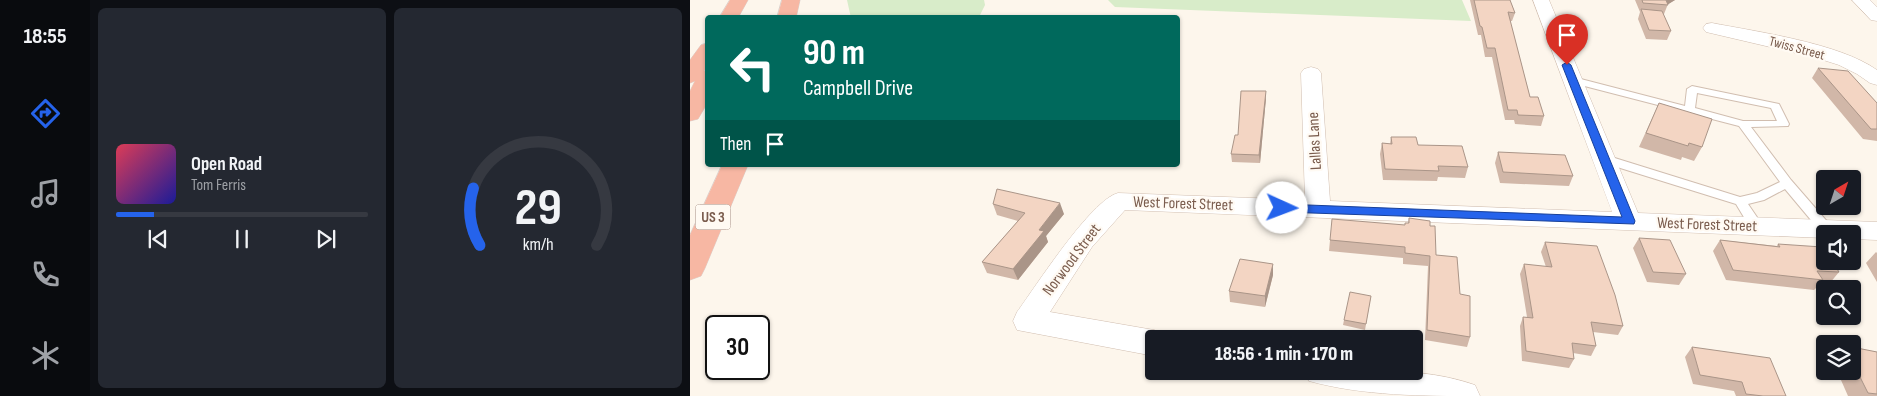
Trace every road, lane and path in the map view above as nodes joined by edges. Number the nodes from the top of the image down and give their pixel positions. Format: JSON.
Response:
{"nodes":[{"id":1,"x":739,"y":0,"type":"edge"},
{"id":2,"x":791,"y":0,"type":"edge"},
{"id":3,"x":1541,"y":0,"type":"edge"},
{"id":4,"x":1860,"y":0,"type":"edge"},
{"id":5,"x":730,"y":15,"type":"edge"},
{"id":6,"x":733,"y":15,"type":"edge"},
{"id":7,"x":787,"y":15,"type":"edge"},
{"id":8,"x":1877,"y":16,"type":"edge"},
{"id":9,"x":1712,"y":28,"type":"dead end"},
{"id":10,"x":705,"y":54,"type":"edge"},
{"id":11,"x":1311,"y":73,"type":"dead end"},
{"id":12,"x":690,"y":76,"type":"edge"},
{"id":13,"x":1877,"y":79,"type":"edge"},
{"id":14,"x":1573,"y":80,"type":"junction"},
{"id":15,"x":705,"y":83,"type":"edge"},
{"id":16,"x":1690,"y":110,"type":"junction"},
{"id":17,"x":690,"y":114,"type":"edge"},
{"id":18,"x":1744,"y":124,"type":"junction"},
{"id":19,"x":1605,"y":159,"type":"junction"},
{"id":20,"x":734,"y":167,"type":"edge"},
{"id":21,"x":1787,"y":182,"type":"junction"},
{"id":22,"x":1118,"y":201,"type":"joint"},
{"id":23,"x":1740,"y":201,"type":"junction"},
{"id":24,"x":1318,"y":209,"type":"junction"},
{"id":25,"x":1629,"y":221,"type":"junction"},
{"id":26,"x":1823,"y":225,"type":"edge"},
{"id":27,"x":1756,"y":226,"type":"junction"},
{"id":28,"x":1816,"y":229,"type":"edge"},
{"id":29,"x":1861,"y":230,"type":"edge"},
{"id":30,"x":1877,"y":231,"type":"edge"},
{"id":31,"x":690,"y":268,"type":"edge"},
{"id":32,"x":1145,"y":341,"type":"edge"},
{"id":33,"x":1371,"y":380,"type":"edge"},
{"id":34,"x":1463,"y":396,"type":"edge"}],
"edges":[{"from":1,"to":5,"type":"highway"},
{"from":1,"to":6,"type":"highway"},
{"from":2,"to":7,"type":"highway"},
{"from":3,"to":14,"type":"street"},
{"from":4,"to":8,"type":"street"},
{"from":9,"to":13,"type":"street","name":"Twiss Street"},
{"from":10,"to":12,"type":"highway"},
{"from":11,"to":24,"type":"street","name":"Lallas Lane"},
{"from":14,"to":16,"type":"lane"},
{"from":14,"to":19,"type":"street"},
{"from":15,"to":17,"type":"highway"},
{"from":16,"to":18,"type":"lane"},
{"from":16,"to":18,"type":"lane"},
{"from":18,"to":21,"type":"lane"},
{"from":19,"to":23,"type":"lane"},
{"from":19,"to":25,"type":"street"},
{"from":20,"to":31,"type":"highway","number":"US 3"},
{"from":21,"to":23,"type":"lane"},
{"from":21,"to":26,"type":"lane"},
{"from":22,"to":24,"type":"street","name":"West Forest Street"},
{"from":22,"to":32,"type":"street","name":"Norwood Street"},
{"from":23,"to":27,"type":"lane"},
{"from":24,"to":25,"type":"street","name":"West Forest Street"},
{"from":25,"to":27,"type":"street","name":"West Forest Street"},
{"from":27,"to":28,"type":"street","name":"West Forest Street"},
{"from":29,"to":30,"type":"street","name":"West Forest Street"},
{"from":33,"to":34,"type":"street"}]}
